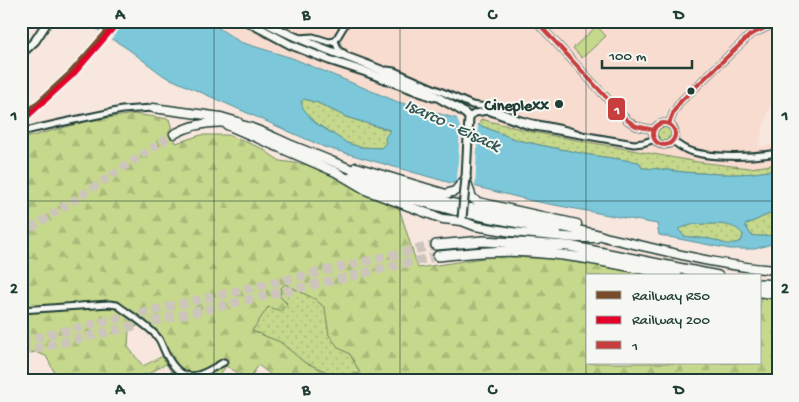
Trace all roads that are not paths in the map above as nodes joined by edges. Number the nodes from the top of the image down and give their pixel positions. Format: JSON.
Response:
{"nodes":[{"id":1,"x":246,"y":21,"type":"edge"},
{"id":2,"x":263,"y":21,"type":"edge"},
{"id":3,"x":348,"y":21,"type":"edge"},
{"id":4,"x":536,"y":21,"type":"edge"},
{"id":5,"x":48,"y":22,"type":"edge"},
{"id":6,"x":778,"y":22,"type":"edge"},
{"id":7,"x":296,"y":38,"type":"junction"},
{"id":8,"x":335,"y":41,"type":"junction"},
{"id":9,"x":21,"y":54,"type":"edge"},
{"id":10,"x":368,"y":66,"type":"junction"},
{"id":11,"x":378,"y":70,"type":"junction"},
{"id":12,"x":447,"y":102,"type":"junction"},
{"id":13,"x":153,"y":108,"type":"joint"},
{"id":14,"x":469,"y":117,"type":"junction"},
{"id":15,"x":223,"y":124,"type":"junction"},
{"id":16,"x":669,"y":124,"type":"junction"},
{"id":17,"x":242,"y":125,"type":"junction"},
{"id":18,"x":654,"y":130,"type":"junction"},
{"id":19,"x":21,"y":132,"type":"edge"},
{"id":20,"x":174,"y":134,"type":"tunnel mouth"},
{"id":21,"x":582,"y":135,"type":"junction"},
{"id":22,"x":654,"y":139,"type":"junction"},
{"id":23,"x":673,"y":142,"type":"junction"},
{"id":24,"x":778,"y":153,"type":"edge"},
{"id":25,"x":322,"y":157,"type":"junction"},
{"id":26,"x":334,"y":171,"type":"junction"},
{"id":27,"x":466,"y":178,"type":"junction"},
{"id":28,"x":470,"y":211,"type":"dead end"},
{"id":29,"x":462,"y":220,"type":"junction"},
{"id":30,"x":596,"y":236,"type":"junction"},
{"id":31,"x":436,"y":245,"type":"tunnel mouth"},
{"id":32,"x":438,"y":256,"type":"tunnel mouth"},
{"id":33,"x":778,"y":270,"type":"edge"},
{"id":34,"x":667,"y":274,"type":"edge"},
{"id":35,"x":708,"y":274,"type":"edge"},
{"id":36,"x":762,"y":284,"type":"edge"},
{"id":37,"x":778,"y":286,"type":"edge"},
{"id":38,"x":762,"y":292,"type":"edge"},
{"id":39,"x":778,"y":294,"type":"edge"},
{"id":40,"x":21,"y":310,"type":"edge"},
{"id":41,"x":224,"y":362,"type":"dead end"}],
"edges":[{"from":1,"to":12,"type":"main road"},
{"from":2,"to":7,"type":"main road"},
{"from":3,"to":8,"type":"street"},
{"from":4,"to":18,"type":"street"},
{"from":5,"to":9,"type":"main road"},
{"from":6,"to":16,"type":"street"},
{"from":7,"to":8,"type":"street"},
{"from":7,"to":10,"type":"main road"},
{"from":8,"to":10,"type":"street"},
{"from":10,"to":11,"type":"main road"},
{"from":11,"to":12,"type":"main road"},
{"from":11,"to":21,"type":"street"},
{"from":12,"to":14,"type":"main road"},
{"from":13,"to":17,"type":"main road"},
{"from":13,"to":19,"type":"street"},
{"from":14,"to":21,"type":"street"},
{"from":14,"to":27,"type":"main road"},
{"from":15,"to":17,"type":"main road"},
{"from":15,"to":20,"type":"main road"},
{"from":15,"to":26,"type":"main road"},
{"from":16,"to":18,"type":"street"},
{"from":16,"to":23,"type":"street"},
{"from":17,"to":25,"type":"main road"},
{"from":18,"to":22,"type":"street"},
{"from":21,"to":22,"type":"street"},
{"from":22,"to":23,"type":"street"},
{"from":23,"to":24,"type":"street"},
{"from":25,"to":26,"type":"main road"},
{"from":25,"to":27,"type":"main road"},
{"from":26,"to":29,"type":"main road"},
{"from":27,"to":29,"type":"main road","bridge":true},
{"from":27,"to":30,"type":"main road"},
{"from":28,"to":30,"type":"main road"},
{"from":29,"to":30,"type":"main road"},
{"from":30,"to":33,"type":"main road"},
{"from":31,"to":35,"type":"highway"},
{"from":32,"to":34,"type":"highway"},
{"from":36,"to":37,"type":"highway"},
{"from":38,"to":39,"type":"highway"},
{"from":40,"to":41,"type":"street"}]}
